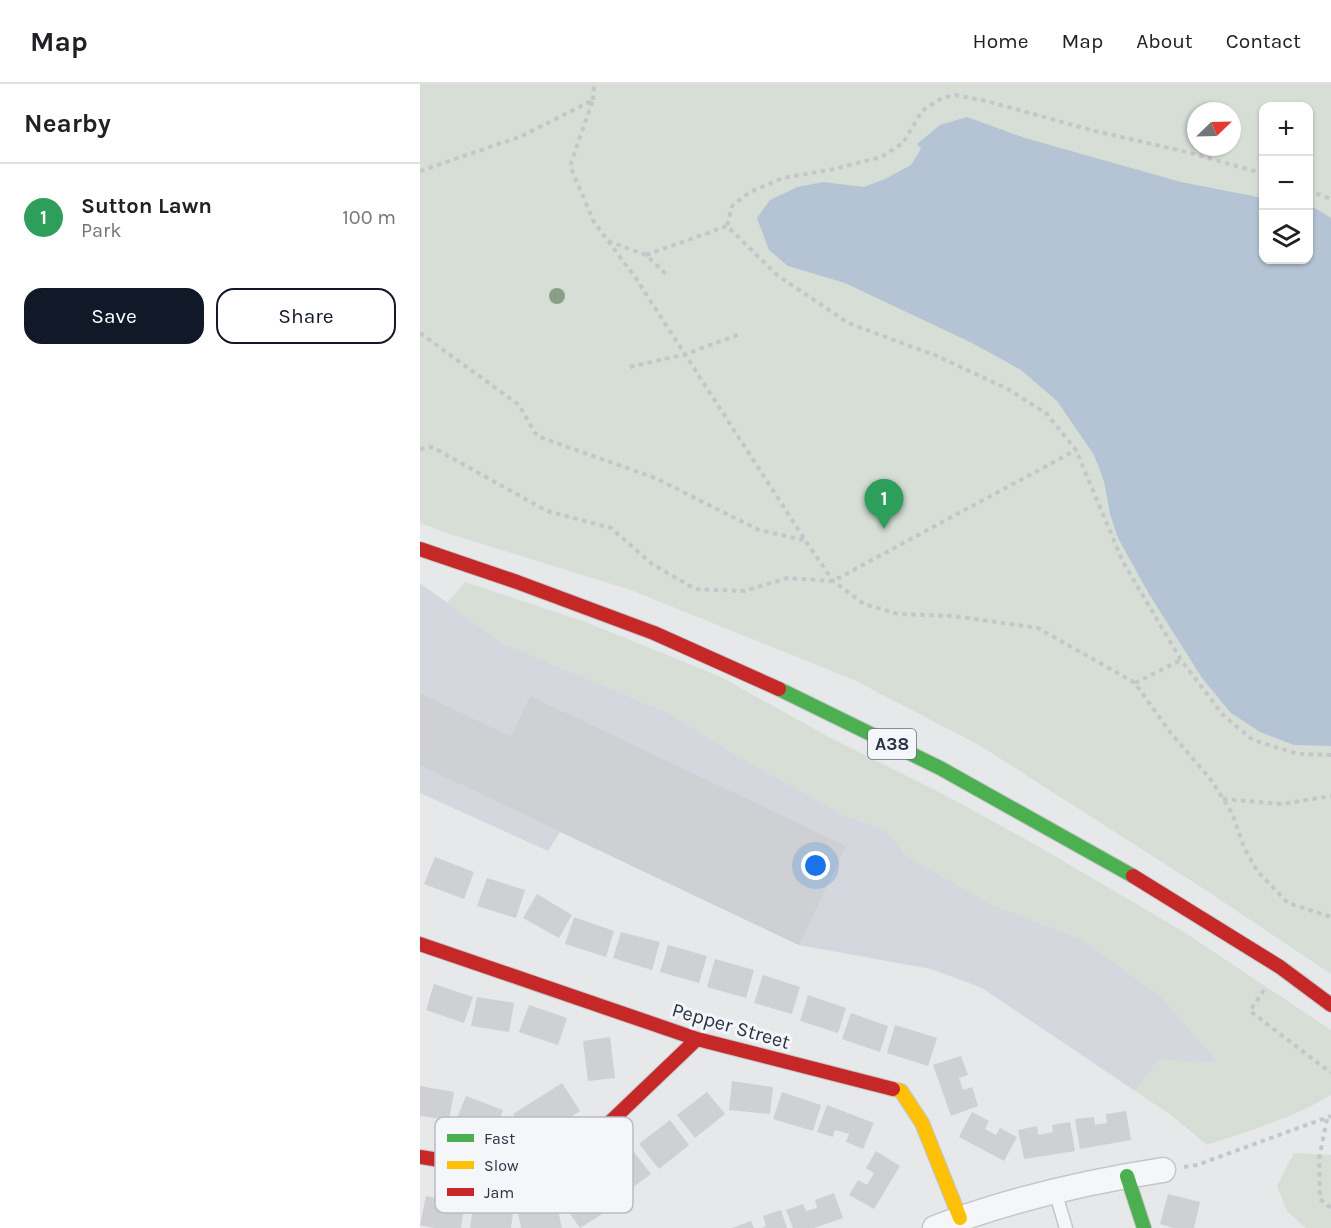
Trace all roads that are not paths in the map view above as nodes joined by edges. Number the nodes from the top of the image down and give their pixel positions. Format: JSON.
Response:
{"nodes":[{"id":1,"x":420,"y":549,"type":"edge"},
{"id":2,"x":420,"y":944,"type":"edge"},
{"id":3,"x":1331,"y":1005,"type":"edge"},
{"id":4,"x":697,"y":1039,"type":"junction"},
{"id":5,"x":615,"y":1117,"type":"edge"},
{"id":6,"x":420,"y":1156,"type":"edge"},
{"id":7,"x":435,"y":1159,"type":"edge"},
{"id":8,"x":1163,"y":1170,"type":"road end"},
{"id":9,"x":1127,"y":1176,"type":"junction"},
{"id":10,"x":1055,"y":1191,"type":"junction"},
{"id":11,"x":963,"y":1223,"type":"edge"},
{"id":12,"x":935,"y":1228,"type":"edge"},
{"id":13,"x":1066,"y":1228,"type":"edge"},
{"id":14,"x":1144,"y":1228,"type":"edge"}],
"edges":[{"from":1,"to":3,"type":"main road","number":"A38"},
{"from":2,"to":4,"type":"main road","name":"Pepper Street"},
{"from":4,"to":5,"type":"main road"},
{"from":4,"to":11,"type":"main road","name":"Pepper Street"},
{"from":6,"to":7,"type":"main road"},
{"from":8,"to":9,"type":"street"},
{"from":9,"to":10,"type":"street"},
{"from":9,"to":14,"type":"main road"},
{"from":10,"to":11,"type":"street"},
{"from":10,"to":13,"type":"lane"},
{"from":11,"to":12,"type":"street"}]}
